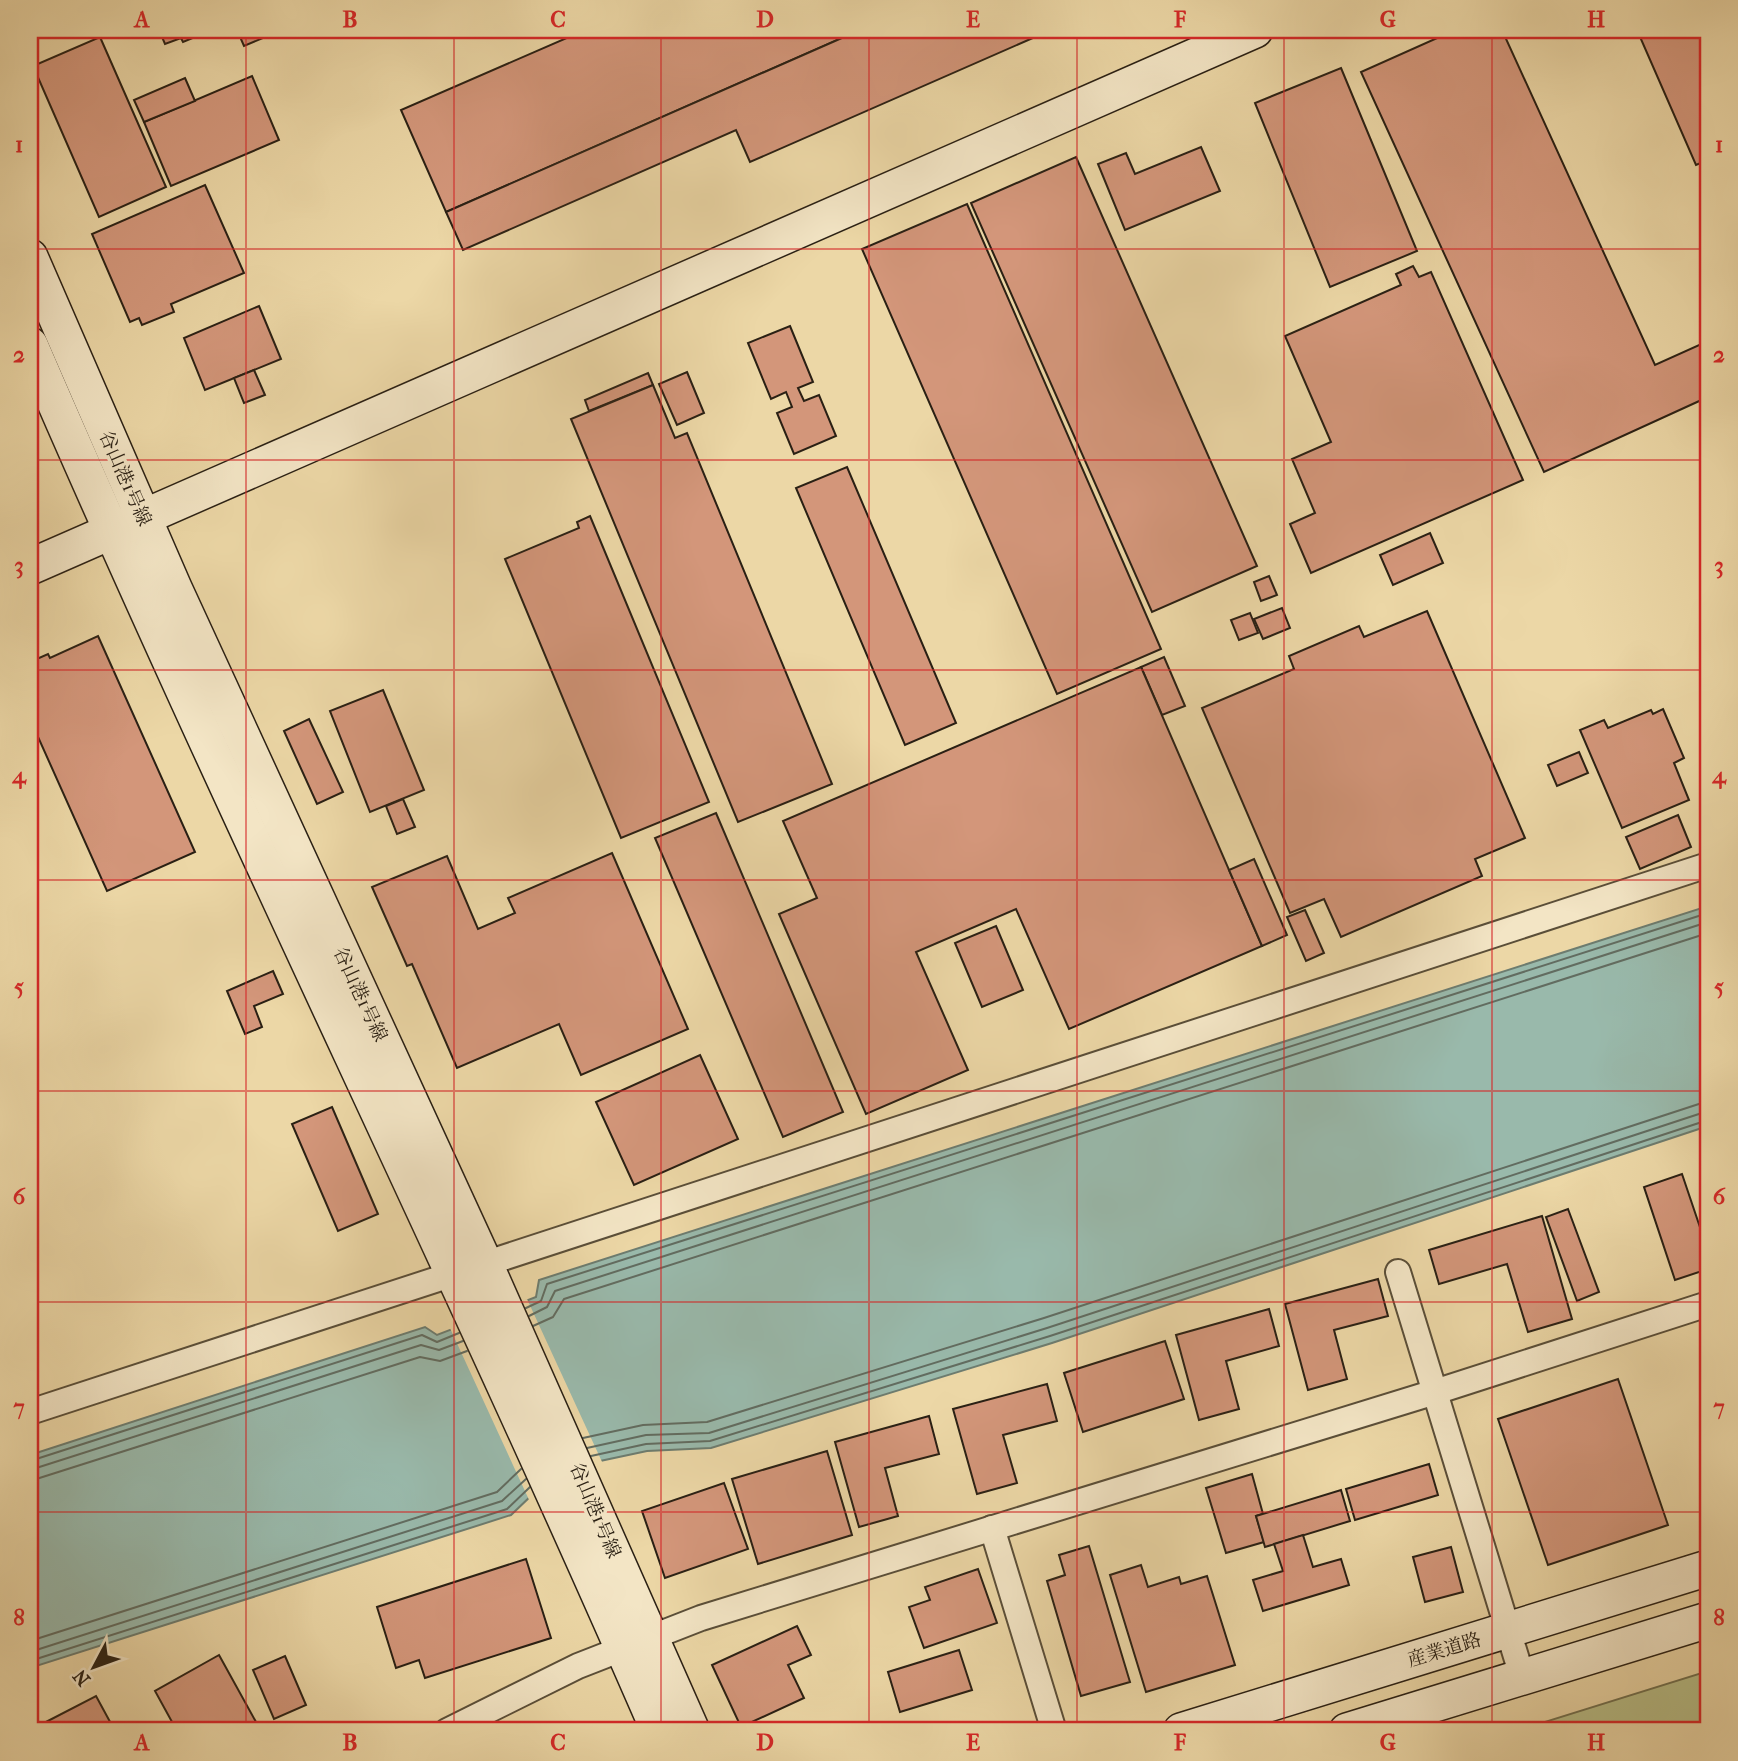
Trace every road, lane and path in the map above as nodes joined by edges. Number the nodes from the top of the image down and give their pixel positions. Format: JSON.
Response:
{"nodes":[{"id":1,"x":1255,"y":30,"type":"edge"},
{"id":2,"x":30,"y":257,"type":"edge"},
{"id":3,"x":30,"y":345,"type":"edge"},
{"id":4,"x":143,"y":516,"type":"junction"},
{"id":5,"x":112,"y":531,"type":"junction"},
{"id":6,"x":30,"y":567,"type":"edge"},
{"id":7,"x":1708,"y":865,"type":"edge"},
{"id":8,"x":469,"y":1268,"type":"junction"},
{"id":9,"x":1398,"y":1272,"type":"dead end"},
{"id":10,"x":1708,"y":1304,"type":"edge"},
{"id":11,"x":1435,"y":1392,"type":"junction"},
{"id":12,"x":30,"y":1412,"type":"edge"},
{"id":13,"x":992,"y":1528,"type":"junction"},
{"id":14,"x":1708,"y":1568,"type":"edge"},
{"id":15,"x":1708,"y":1620,"type":"edge"},
{"id":16,"x":1508,"y":1629,"type":"junction"},
{"id":17,"x":637,"y":1644,"type":"junction"},
{"id":18,"x":1522,"y":1676,"type":"junction"},
{"id":19,"x":447,"y":1731,"type":"edge"},
{"id":20,"x":659,"y":1731,"type":"edge"},
{"id":21,"x":692,"y":1731,"type":"edge"},
{"id":22,"x":1054,"y":1731,"type":"edge"},
{"id":23,"x":1181,"y":1731,"type":"edge"},
{"id":24,"x":1346,"y":1731,"type":"edge"}],
"edges":[{"from":1,"to":4,"type":"street"},
{"from":2,"to":4,"type":"street","name":"谷山港1号線"},
{"from":3,"to":5,"type":"street","name":"谷山港1号線"},
{"from":4,"to":5,"type":"street"},
{"from":4,"to":8,"type":"street","name":"谷山港1号線"},
{"from":5,"to":6,"type":"street"},
{"from":5,"to":8,"type":"street","name":"谷山港1号線"},
{"from":7,"to":8,"type":"street"},
{"from":8,"to":12,"type":"street"},
{"from":8,"to":17,"type":"street","name":"谷山港1号線"},
{"from":9,"to":11,"type":"street"},
{"from":10,"to":11,"type":"street"},
{"from":11,"to":13,"type":"street"},
{"from":11,"to":16,"type":"street"},
{"from":13,"to":17,"type":"street"},
{"from":13,"to":22,"type":"street"},
{"from":14,"to":16,"type":"street","name":"産業道路"},
{"from":15,"to":18,"type":"street"},
{"from":16,"to":18,"type":"street"},
{"from":16,"to":23,"type":"street","name":"産業道路"},
{"from":17,"to":19,"type":"street"},
{"from":17,"to":20,"type":"street","name":"谷山港1号線"},
{"from":17,"to":21,"type":"street","name":"谷山港1号線"},
{"from":18,"to":24,"type":"street"}]}
